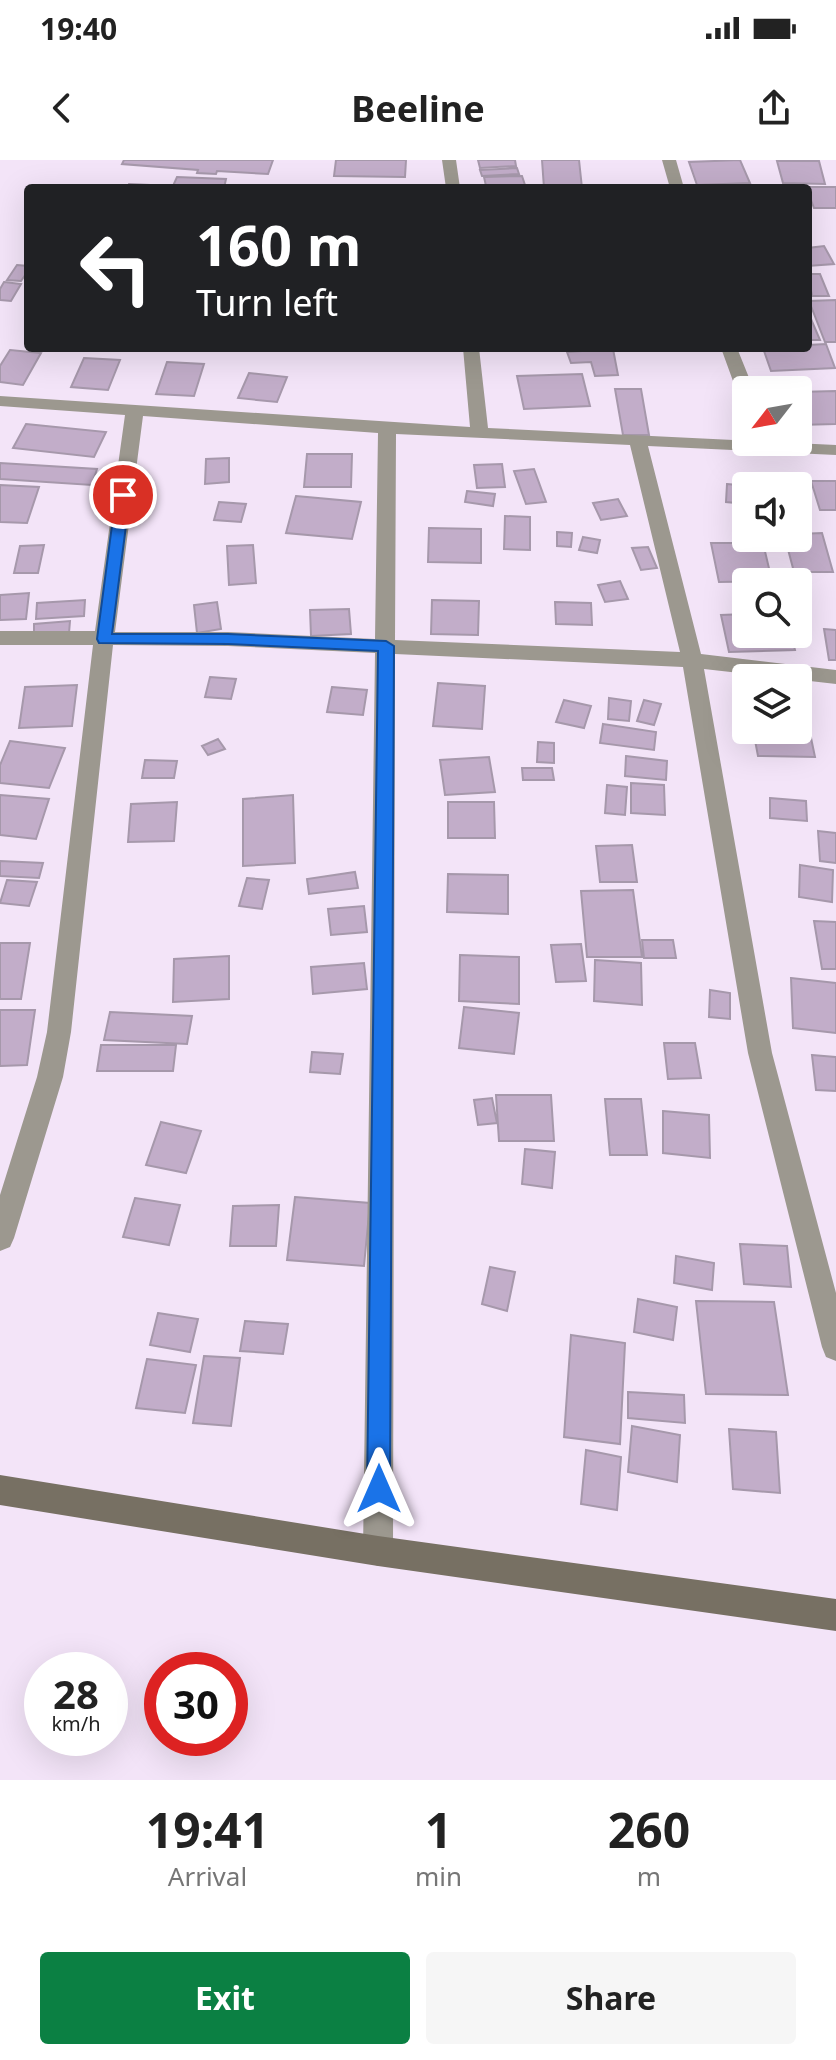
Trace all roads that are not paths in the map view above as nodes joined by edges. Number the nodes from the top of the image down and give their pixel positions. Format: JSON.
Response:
{"nodes":[{"id":1,"x":449,"y":160,"type":"edge"},
{"id":2,"x":669,"y":160,"type":"edge"},
{"id":3,"x":452,"y":184,"type":"edge"},
{"id":4,"x":676,"y":184,"type":"edge"},
{"id":5,"x":471,"y":352,"type":"edge"},
{"id":6,"x":731,"y":352,"type":"edge"},
{"id":7,"x":740,"y":376,"type":"edge"},
{"id":8,"x":0,"y":401,"type":"edge"},
{"id":9,"x":135,"y":409,"type":"junction"},
{"id":10,"x":387,"y":428,"type":"junction"},
{"id":11,"x":479,"y":430,"type":"junction"},
{"id":12,"x":638,"y":440,"type":"junction"},
{"id":13,"x":732,"y":443,"type":"edge"},
{"id":14,"x":812,"y":448,"type":"edge"},
{"id":15,"x":836,"y":450,"type":"edge"},
{"id":16,"x":0,"y":638,"type":"edge"},
{"id":17,"x":104,"y":639,"type":"junction"},
{"id":18,"x":386,"y":646,"type":"junction"},
{"id":19,"x":692,"y":660,"type":"junction"},
{"id":20,"x":836,"y":677,"type":"edge"},
{"id":21,"x":0,"y":1238,"type":"edge"},
{"id":22,"x":836,"y":1347,"type":"edge"},
{"id":23,"x":0,"y":1490,"type":"edge"},
{"id":24,"x":378,"y":1551,"type":"junction"},
{"id":25,"x":836,"y":1615,"type":"edge"}],
"edges":[{"from":1,"to":3,"type":"street"},
{"from":2,"to":4,"type":"street"},
{"from":5,"to":11,"type":"street"},
{"from":6,"to":7,"type":"street"},
{"from":8,"to":9,"type":"street"},
{"from":9,"to":10,"type":"street"},
{"from":9,"to":17,"type":"street"},
{"from":10,"to":11,"type":"street"},
{"from":10,"to":18,"type":"street"},
{"from":11,"to":12,"type":"street"},
{"from":12,"to":13,"type":"street"},
{"from":12,"to":19,"type":"street"},
{"from":14,"to":15,"type":"street"},
{"from":16,"to":17,"type":"street"},
{"from":17,"to":18,"type":"street"},
{"from":17,"to":21,"type":"street"},
{"from":18,"to":19,"type":"street"},
{"from":18,"to":24,"type":"street"},
{"from":19,"to":20,"type":"street"},
{"from":19,"to":22,"type":"street"},
{"from":23,"to":24,"type":"street"},
{"from":24,"to":25,"type":"street"}]}
